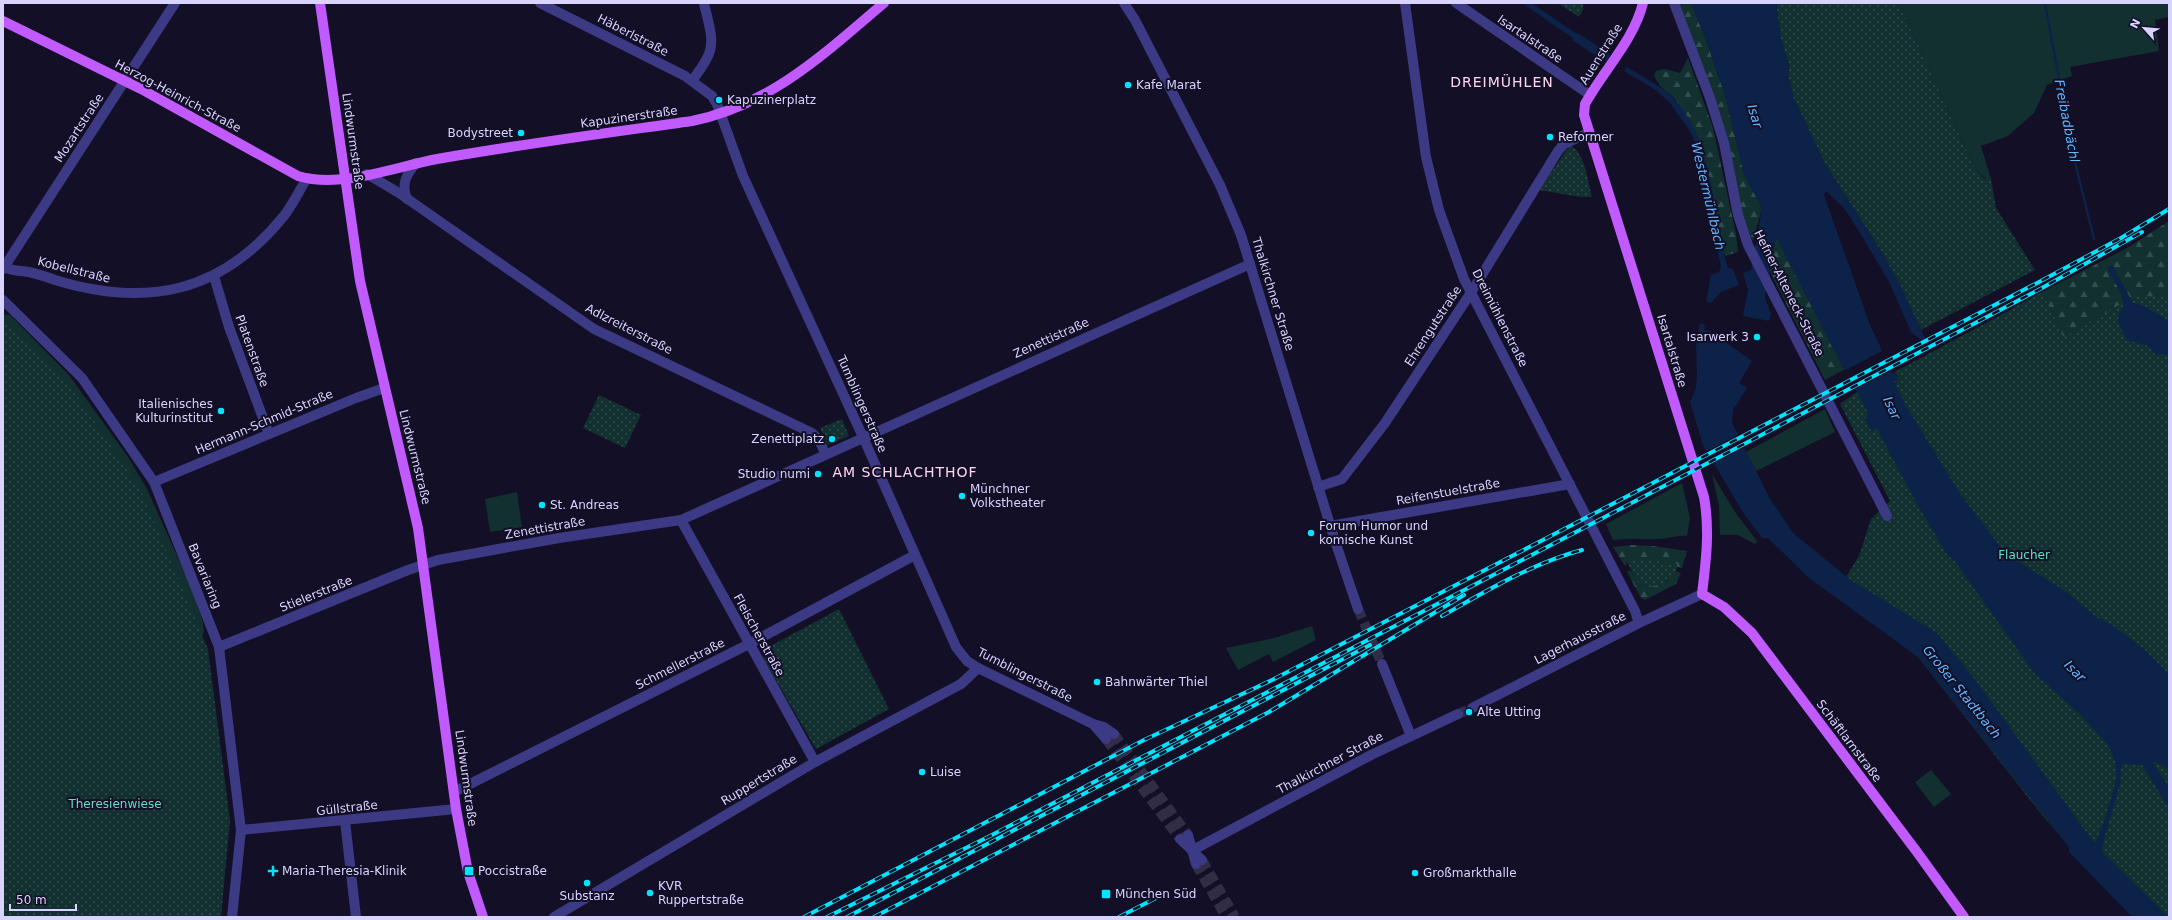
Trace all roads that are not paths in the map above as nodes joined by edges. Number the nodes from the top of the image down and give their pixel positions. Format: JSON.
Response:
{"nodes":[{"id":1,"x":175,"y":3,"type":"edge"},
{"id":2,"x":320,"y":3,"type":"edge"},
{"id":3,"x":540,"y":3,"type":"edge"},
{"id":4,"x":704,"y":3,"type":"edge"},
{"id":5,"x":884,"y":3,"type":"edge"},
{"id":6,"x":1124,"y":3,"type":"edge"},
{"id":7,"x":1405,"y":3,"type":"edge"},
{"id":8,"x":1456,"y":3,"type":"edge"},
{"id":9,"x":1643,"y":3,"type":"edge"},
{"id":10,"x":1674,"y":3,"type":"edge"},
{"id":11,"x":3,"y":21,"type":"edge"},
{"id":12,"x":693,"y":80,"type":"junction"},
{"id":13,"x":125,"y":81,"type":"junction"},
{"id":14,"x":1590,"y":95,"type":"junction"},
{"id":15,"x":722,"y":114,"type":"junction"},
{"id":16,"x":1585,"y":120,"type":"joint"},
{"id":17,"x":1588,"y":133,"type":"junction"},
{"id":18,"x":416,"y":163,"type":"junction"},
{"id":19,"x":367,"y":174,"type":"junction"},
{"id":20,"x":307,"y":178,"type":"junction"},
{"id":21,"x":345,"y":178,"type":"junction"},
{"id":22,"x":407,"y":199,"type":"junction"},
{"id":23,"x":1250,"y":264,"type":"junction"},
{"id":24,"x":4,"y":268,"type":"edge"},
{"id":25,"x":214,"y":276,"type":"junction"},
{"id":26,"x":1472,"y":290,"type":"junction"},
{"id":27,"x":3,"y":300,"type":"edge"},
{"id":28,"x":384,"y":388,"type":"junction"},
{"id":29,"x":269,"y":434,"type":"junction"},
{"id":30,"x":863,"y":437,"type":"junction"},
{"id":31,"x":825,"y":453,"type":"junction"},
{"id":32,"x":154,"y":482,"type":"junction"},
{"id":33,"x":1570,"y":484,"type":"junction"},
{"id":34,"x":1318,"y":487,"type":"junction"},
{"id":35,"x":1887,"y":516,"type":"dead end"},
{"id":36,"x":681,"y":520,"type":"junction"},
{"id":37,"x":1330,"y":526,"type":"junction"},
{"id":38,"x":915,"y":555,"type":"junction"},
{"id":39,"x":423,"y":565,"type":"junction"},
{"id":40,"x":1702,"y":594,"type":"junction"},
{"id":41,"x":1358,"y":609,"type":"tunnel mouth"},
{"id":42,"x":1639,"y":623,"type":"junction"},
{"id":43,"x":749,"y":644,"type":"junction"},
{"id":44,"x":219,"y":647,"type":"junction"},
{"id":45,"x":1382,"y":664,"type":"tunnel mouth"},
{"id":46,"x":978,"y":668,"type":"junction"},
{"id":47,"x":1472,"y":708,"type":"tunnel mouth"},
{"id":48,"x":1458,"y":714,"type":"tunnel mouth"},
{"id":49,"x":1411,"y":736,"type":"junction"},
{"id":50,"x":1110,"y":737,"type":"tunnel mouth"},
{"id":51,"x":815,"y":762,"type":"junction"},
{"id":52,"x":454,"y":792,"type":"junction"},
{"id":53,"x":456,"y":809,"type":"junction"},
{"id":54,"x":345,"y":821,"type":"junction"},
{"id":55,"x":241,"y":830,"type":"junction"},
{"id":56,"x":1184,"y":837,"type":"tunnel mouth"},
{"id":57,"x":1192,"y":850,"type":"junction"},
{"id":58,"x":1199,"y":862,"type":"tunnel mouth"},
{"id":59,"x":232,"y":917,"type":"edge"},
{"id":60,"x":356,"y":917,"type":"edge"},
{"id":61,"x":483,"y":917,"type":"edge"},
{"id":62,"x":554,"y":917,"type":"edge"},
{"id":63,"x":1964,"y":917,"type":"edge"}],
"edges":[{"from":1,"to":13,"type":"street","name":"Mozartstraße"},
{"from":2,"to":21,"type":"main road","name":"Lindwurmstraße"},
{"from":3,"to":12,"type":"street","name":"Häberlstraße"},
{"from":4,"to":12,"type":"street"},
{"from":5,"to":15,"type":"main road","name":"Kapuzinerstraße"},
{"from":6,"to":23,"type":"street","name":"Thalkirchner Straße"},
{"from":7,"to":26,"type":"street","name":"Dreimühlenstraße"},
{"from":8,"to":14,"type":"street","name":"Isartalstraße"},
{"from":9,"to":14,"type":"main road","name":"Auenstraße"},
{"from":10,"to":35,"type":"street","name":"Hefner-Alteneck-Straße"},
{"from":11,"to":13,"type":"main road","name":"Herzog-Heinrich-Straße"},
{"from":12,"to":15,"type":"street","name":"Häberlstraße"},
{"from":13,"to":20,"type":"main road","name":"Herzog-Heinrich-Straße"},
{"from":13,"to":24,"type":"street","name":"Mozartstraße"},
{"from":14,"to":16,"type":"main road","name":"Auenstraße"},
{"from":15,"to":18,"type":"main road","name":"Kapuzinerstraße"},
{"from":15,"to":30,"type":"street","name":"Tumblingerstraße"},
{"from":16,"to":17,"type":"main road","name":"Isartalstraße"},
{"from":17,"to":26,"type":"street","name":"Ehrengutstraße"},
{"from":17,"to":40,"type":"main road","name":"Isartalstraße"},
{"from":18,"to":19,"type":"main road","name":"Kapuzinerstraße"},
{"from":18,"to":22,"type":"street"},
{"from":19,"to":21,"type":"main road","name":"Kapuzinerstraße"},
{"from":19,"to":22,"type":"street","name":"Adlzreiterstraße"},
{"from":20,"to":21,"type":"main road","name":"Herzog-Heinrich-Straße"},
{"from":20,"to":25,"type":"street","name":"Kobellstraße"},
{"from":21,"to":28,"type":"main road","name":"Lindwurmstraße"},
{"from":22,"to":31,"type":"street","name":"Adlzreiterstraße"},
{"from":23,"to":30,"type":"street","name":"Zenettistraße"},
{"from":23,"to":34,"type":"street","name":"Thalkirchner Straße"},
{"from":24,"to":25,"type":"street","name":"Kobellstraße"},
{"from":25,"to":29,"type":"street","name":"Platenstraße"},
{"from":26,"to":33,"type":"street","name":"Dreimühlenstraße"},
{"from":26,"to":34,"type":"street","name":"Ehrengutstraße"},
{"from":27,"to":32,"type":"street","name":"Bavariaring"},
{"from":28,"to":29,"type":"street","name":"Hermann-Schmid-Straße"},
{"from":28,"to":39,"type":"main road","name":"Lindwurmstraße"},
{"from":29,"to":32,"type":"street","name":"Hermann-Schmid-Straße"},
{"from":30,"to":31,"type":"street"},
{"from":30,"to":38,"type":"street","name":"Tumblingerstraße"},
{"from":31,"to":36,"type":"street","name":"Zenettistraße"},
{"from":32,"to":44,"type":"street","name":"Bavariaring"},
{"from":33,"to":37,"type":"street","name":"Reifenstuelstraße"},
{"from":33,"to":42,"type":"street","name":"Dreimühlenstraße"},
{"from":34,"to":37,"type":"street","name":"Thalkirchner Straße"},
{"from":36,"to":39,"type":"street","name":"Zenettistraße"},
{"from":36,"to":43,"type":"street","name":"Fleischerstraße"},
{"from":37,"to":41,"type":"street","name":"Thalkirchner Straße"},
{"from":38,"to":43,"type":"street","name":"Schmellerstraße"},
{"from":38,"to":46,"type":"street","name":"Tumblingerstraße"},
{"from":39,"to":44,"type":"street","name":"Stielerstraße"},
{"from":39,"to":52,"type":"main road","name":"Lindwurmstraße"},
{"from":40,"to":42,"type":"street","name":"Lagerhausstraße"},
{"from":40,"to":63,"type":"main road","name":"Schäftlarnstraße"},
{"from":42,"to":47,"type":"street","name":"Lagerhausstraße"},
{"from":43,"to":51,"type":"street","name":"Fleischerstraße"},
{"from":43,"to":52,"type":"street","name":"Schmellerstraße"},
{"from":44,"to":55,"type":"street","name":"Bavariaring"},
{"from":45,"to":49,"type":"street"},
{"from":46,"to":50,"type":"street","name":"Tumblingerstraße"},
{"from":46,"to":51,"type":"street","name":"Ruppertstraße"},
{"from":48,"to":49,"type":"street"},
{"from":49,"to":57,"type":"street","name":"Thalkirchner Straße"},
{"from":51,"to":62,"type":"street","name":"Ruppertstraße"},
{"from":52,"to":53,"type":"main road","name":"Lindwurmstraße"},
{"from":53,"to":54,"type":"street","name":"Güllstraße"},
{"from":53,"to":61,"type":"main road","name":"Lindwurmstraße"},
{"from":54,"to":55,"type":"street","name":"Güllstraße"},
{"from":54,"to":60,"type":"street"},
{"from":55,"to":59,"type":"street","name":"Bavariaring"},
{"from":56,"to":57,"type":"street"},
{"from":57,"to":58,"type":"street"}]}
